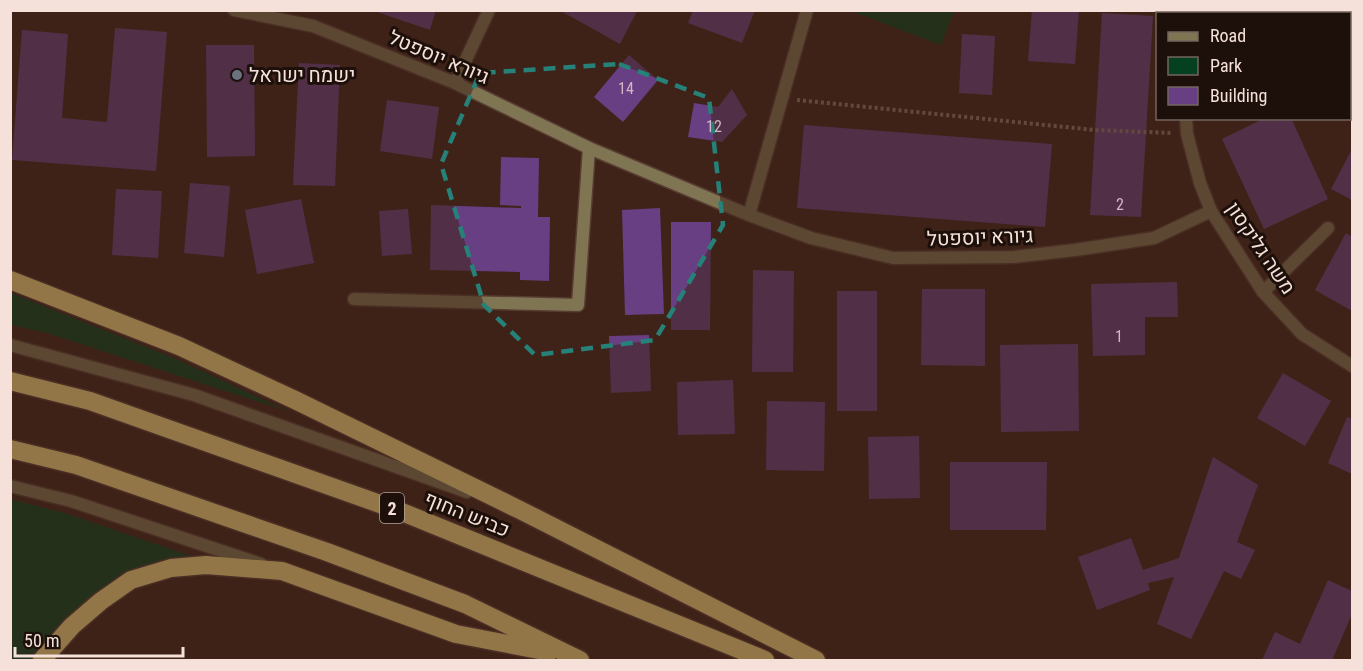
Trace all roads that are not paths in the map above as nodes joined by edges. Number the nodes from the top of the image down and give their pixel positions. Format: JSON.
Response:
{"nodes":[{"id":1,"x":234,"y":10,"type":"edge"},
{"id":2,"x":489,"y":10,"type":"edge"},
{"id":3,"x":807,"y":10,"type":"edge"},
{"id":4,"x":455,"y":83,"type":"junction"},
{"id":5,"x":1186,"y":120,"type":"edge"},
{"id":6,"x":588,"y":148,"type":"junction"},
{"id":7,"x":1211,"y":212,"type":"junction"},
{"id":8,"x":749,"y":215,"type":"junction"},
{"id":9,"x":1328,"y":228,"type":"dead end"},
{"id":10,"x":10,"y":279,"type":"edge"},
{"id":11,"x":1263,"y":292,"type":"junction"},
{"id":12,"x":354,"y":299,"type":"dead end"},
{"id":13,"x":10,"y":345,"type":"edge"},
{"id":14,"x":1353,"y":366,"type":"edge"},
{"id":15,"x":10,"y":381,"type":"edge"},
{"id":16,"x":10,"y":449,"type":"edge"},
{"id":17,"x":10,"y":486,"type":"edge"},
{"id":18,"x":525,"y":513,"type":"junction"},
{"id":19,"x":282,"y":571,"type":"junction"},
{"id":20,"x":574,"y":658,"type":"edge"},
{"id":21,"x":42,"y":660,"type":"edge"},
{"id":22,"x":765,"y":660,"type":"edge"},
{"id":23,"x":816,"y":660,"type":"edge"}],
"edges":[{"from":1,"to":4,"type":"street","name":"גיורא יוספטל"},
{"from":2,"to":4,"type":"street"},
{"from":3,"to":8,"type":"street"},
{"from":4,"to":6,"type":"street","name":"גיורא יוספטל"},
{"from":5,"to":7,"type":"street","name":"משה גליקסון"},
{"from":6,"to":8,"type":"street","name":"גיורא יוספטל"},
{"from":6,"to":12,"type":"street"},
{"from":7,"to":8,"type":"street","name":"גיורא יוספטל"},
{"from":7,"to":11,"type":"street","name":"משה גליקסון"},
{"from":9,"to":11,"type":"street"},
{"from":10,"to":18,"type":"highway"},
{"from":11,"to":14,"type":"street","name":"משה גליקסון"},
{"from":13,"to":18,"type":"street"},
{"from":15,"to":22,"type":"highway","name":"כביש החוף","number":"2"},
{"from":16,"to":20,"type":"highway"},
{"from":17,"to":19,"type":"street"},
{"from":18,"to":23,"type":"highway"},
{"from":19,"to":20,"type":"highway"},
{"from":19,"to":21,"type":"highway"}]}
